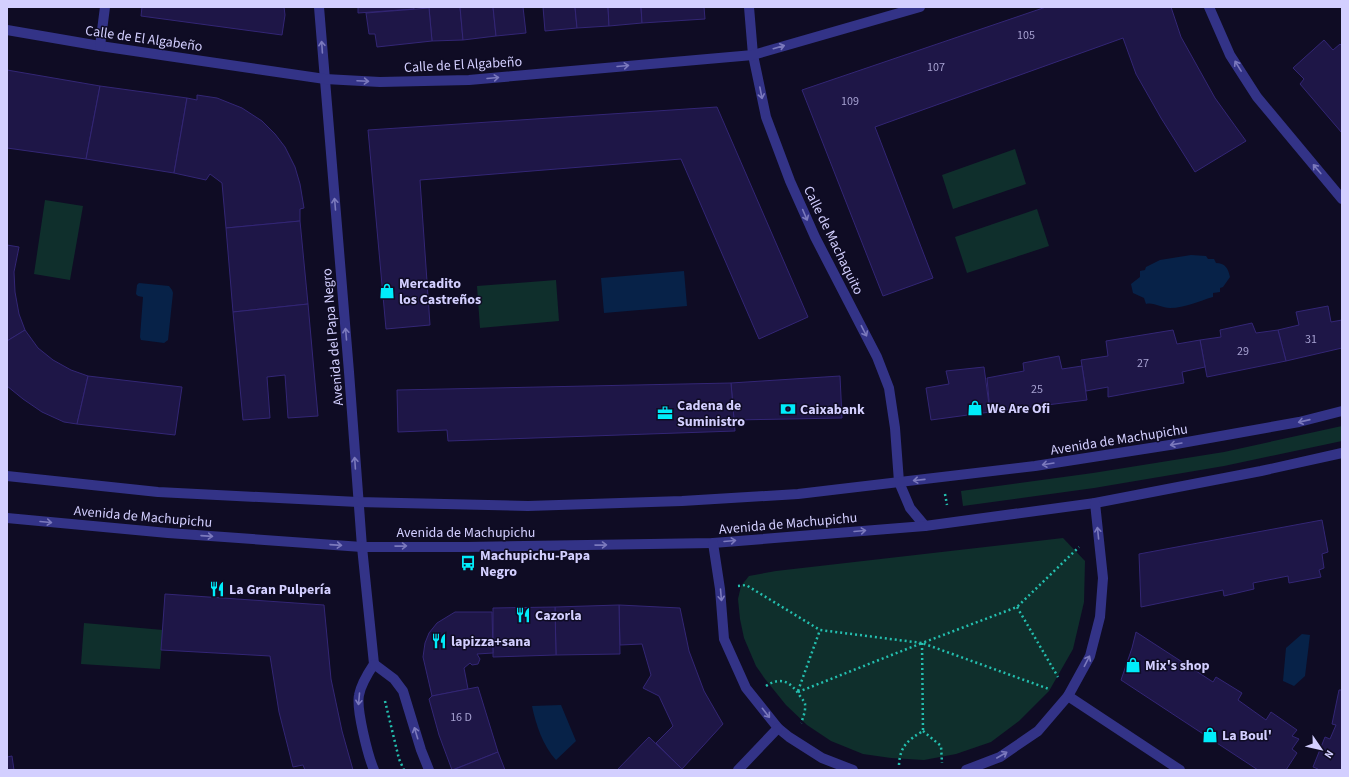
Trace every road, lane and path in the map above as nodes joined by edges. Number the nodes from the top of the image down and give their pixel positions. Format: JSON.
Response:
{"nodes":[{"id":1,"x":105,"y":7,"type":"edge"},
{"id":2,"x":319,"y":7,"type":"edge"},
{"id":3,"x":749,"y":7,"type":"edge"},
{"id":4,"x":918,"y":7,"type":"edge"},
{"id":5,"x":1209,"y":7,"type":"edge"},
{"id":6,"x":7,"y":30,"type":"edge"},
{"id":7,"x":100,"y":46,"type":"junction"},
{"id":8,"x":753,"y":55,"type":"junction"},
{"id":9,"x":325,"y":79,"type":"junction"},
{"id":10,"x":1342,"y":199,"type":"edge"},
{"id":11,"x":1342,"y":411,"type":"edge"},
{"id":12,"x":1342,"y":453,"type":"edge"},
{"id":13,"x":7,"y":476,"type":"edge"},
{"id":14,"x":899,"y":482,"type":"junction"},
{"id":15,"x":945,"y":493,"type":"dead end"},
{"id":16,"x":358,"y":502,"type":"junction"},
{"id":17,"x":1095,"y":502,"type":"junction"},
{"id":18,"x":948,"y":507,"type":"dead end"},
{"id":19,"x":7,"y":518,"type":"edge"},
{"id":20,"x":925,"y":526,"type":"junction"},
{"id":21,"x":713,"y":543,"type":"junction"},
{"id":22,"x":362,"y":547,"type":"junction"},
{"id":23,"x":1080,"y":547,"type":"dead end"},
{"id":24,"x":735,"y":587,"type":"dead end"},
{"id":25,"x":1017,"y":607,"type":"junction"},
{"id":26,"x":820,"y":630,"type":"junction"},
{"id":27,"x":922,"y":643,"type":"junction"},
{"id":28,"x":374,"y":664,"type":"junction"},
{"id":29,"x":1060,"y":681,"type":"dead end"},
{"id":30,"x":764,"y":688,"type":"dead end"},
{"id":31,"x":1055,"y":691,"type":"dead end"},
{"id":32,"x":798,"y":692,"type":"junction"},
{"id":33,"x":1068,"y":696,"type":"junction"},
{"id":34,"x":384,"y":697,"type":"dead end"},
{"id":35,"x":800,"y":725,"type":"dead end"},
{"id":36,"x":778,"y":728,"type":"junction"},
{"id":37,"x":923,"y":731,"type":"junction"},
{"id":38,"x":942,"y":763,"type":"dead end"},
{"id":39,"x":899,"y":765,"type":"dead end"},
{"id":40,"x":374,"y":770,"type":"edge"},
{"id":41,"x":404,"y":770,"type":"edge"},
{"id":42,"x":429,"y":770,"type":"edge"},
{"id":43,"x":738,"y":770,"type":"edge"},
{"id":44,"x":853,"y":770,"type":"edge"},
{"id":45,"x":966,"y":770,"type":"edge"},
{"id":46,"x":1180,"y":770,"type":"edge"}],
"edges":[{"from":1,"to":7,"type":"street"},
{"from":9,"to":2,"type":"street","name":"Avenida del Papa Negro","one_way":true},
{"from":3,"to":8,"type":"street","name":"Calle de Machaquito"},
{"from":8,"to":4,"type":"street","name":"Calle de El Algabeño","one_way":true},
{"from":10,"to":5,"type":"street","one_way":true},
{"from":6,"to":7,"type":"street","name":"Calle de El Algabeño"},
{"from":7,"to":9,"type":"street","name":"Calle de El Algabeño"},
{"from":9,"to":8,"type":"street","name":"Calle de El Algabeño","one_way":true},
{"from":8,"to":14,"type":"street","name":"Calle de Machaquito","one_way":true},
{"from":16,"to":9,"type":"street","name":"Avenida del Papa Negro","one_way":true},
{"from":11,"to":14,"type":"street","name":"Avenida de Machupichu","one_way":true},
{"from":12,"to":17,"type":"street","name":"Avenida de Machupichu"},
{"from":13,"to":16,"type":"street","name":"Avenida de Machupichu"},
{"from":14,"to":16,"type":"street","name":"Avenida de Machupichu"},
{"from":14,"to":20,"type":"street"},
{"from":15,"to":18,"type":"path"},
{"from":16,"to":22,"type":"street","name":"Avenida del Papa Negro"},
{"from":17,"to":20,"type":"street","name":"Avenida de Machupichu"},
{"from":33,"to":17,"type":"street","one_way":true},
{"from":19,"to":22,"type":"street","name":"Avenida de Machupichu","one_way":true},
{"from":21,"to":20,"type":"street","name":"Avenida de Machupichu","one_way":true},
{"from":22,"to":21,"type":"street","name":"Avenida de Machupichu","one_way":true},
{"from":21,"to":36,"type":"street","one_way":true},
{"from":22,"to":28,"type":"street","name":"Avenida del Papa Negro"},
{"from":23,"to":25,"type":"path"},
{"from":24,"to":26,"type":"path"},
{"from":25,"to":27,"type":"path"},
{"from":25,"to":29,"type":"path"},
{"from":26,"to":27,"type":"path"},
{"from":26,"to":32,"type":"path"},
{"from":27,"to":31,"type":"path"},
{"from":27,"to":32,"type":"path"},
{"from":27,"to":37,"type":"path"},
{"from":28,"to":40,"type":"street","one_way":true},
{"from":42,"to":28,"type":"street","one_way":true},
{"from":30,"to":32,"type":"path"},
{"from":32,"to":35,"type":"path"},
{"from":45,"to":33,"type":"street","one_way":true},
{"from":33,"to":46,"type":"street"},
{"from":34,"to":41,"type":"path"},
{"from":36,"to":43,"type":"street"},
{"from":36,"to":44,"type":"street"},
{"from":37,"to":38,"type":"path"},
{"from":37,"to":39,"type":"path"}]}
